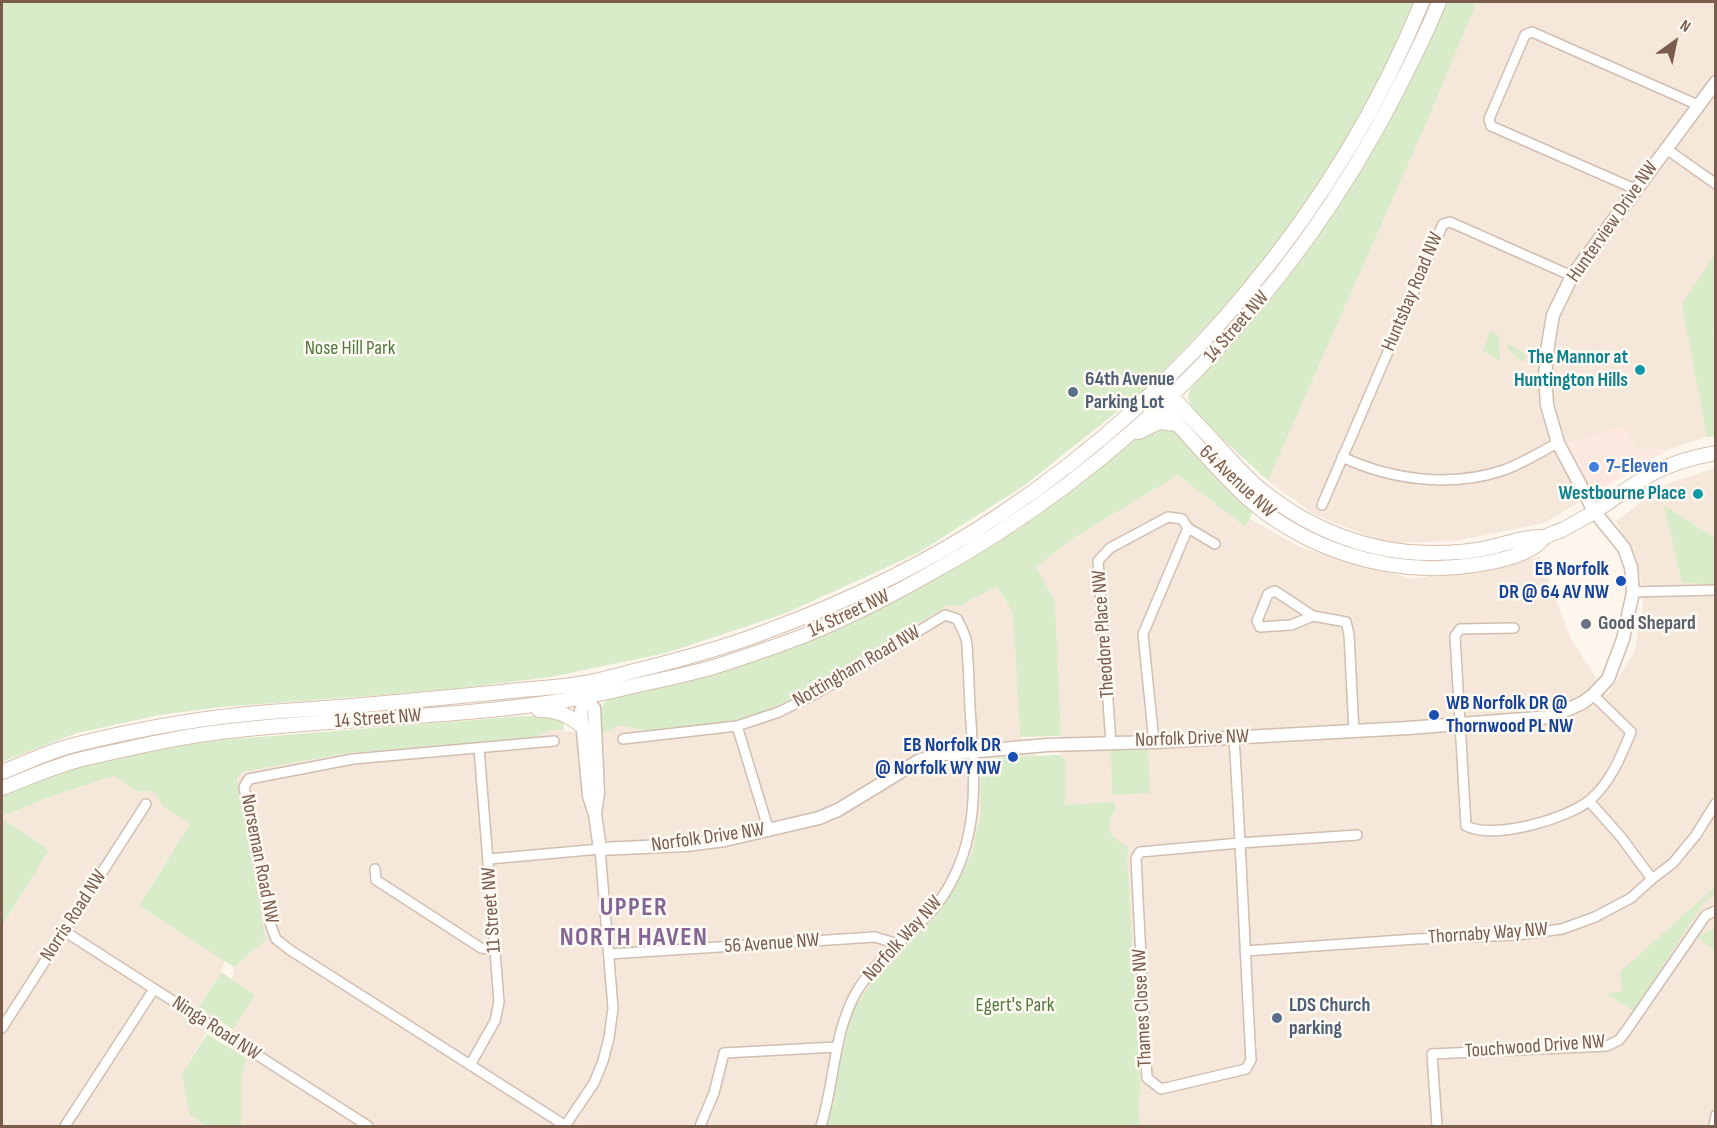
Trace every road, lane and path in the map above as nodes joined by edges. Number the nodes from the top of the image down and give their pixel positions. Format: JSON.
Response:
{"nodes":[{"id":1,"x":1422,"y":2,"type":"edge"},
{"id":2,"x":1439,"y":2,"type":"edge"},
{"id":3,"x":1716,"y":82,"type":"edge"},
{"id":4,"x":1698,"y":105,"type":"junction"},
{"id":5,"x":1665,"y":148,"type":"junction"},
{"id":6,"x":1716,"y":184,"type":"edge"},
{"id":7,"x":1635,"y":189,"type":"junction"},
{"id":8,"x":1572,"y":276,"type":"junction"},
{"id":9,"x":1188,"y":381,"type":"junction"},
{"id":10,"x":1155,"y":390,"type":"junction"},
{"id":11,"x":1166,"y":401,"type":"junction"},
{"id":12,"x":1177,"y":424,"type":"junction"},
{"id":13,"x":1202,"y":429,"type":"junction"},
{"id":14,"x":1558,"y":443,"type":"junction"},
{"id":15,"x":1716,"y":453,"type":"edge"},
{"id":16,"x":1103,"y":456,"type":"junction"},
{"id":17,"x":1342,"y":457,"type":"junction"},
{"id":18,"x":1322,"y":505,"type":"dead end"},
{"id":19,"x":1594,"y":511,"type":"junction"},
{"id":20,"x":1188,"y":528,"type":"junction"},
{"id":21,"x":1545,"y":537,"type":"junction"},
{"id":22,"x":1215,"y":544,"type":"dead end"},
{"id":23,"x":1716,"y":590,"type":"edge"},
{"id":24,"x":1634,"y":592,"type":"junction"},
{"id":25,"x":1313,"y":616,"type":"junction"},
{"id":26,"x":1514,"y":628,"type":"dead end"},
{"id":27,"x":585,"y":694,"type":"junction"},
{"id":28,"x":1593,"y":695,"type":"junction"},
{"id":29,"x":502,"y":709,"type":"junction"},
{"id":30,"x":1461,"y":724,"type":"junction"},
{"id":31,"x":582,"y":726,"type":"junction"},
{"id":32,"x":737,"y":726,"type":"junction"},
{"id":33,"x":1354,"y":732,"type":"junction"},
{"id":34,"x":1234,"y":738,"type":"junction"},
{"id":35,"x":623,"y":739,"type":"dead end"},
{"id":36,"x":554,"y":741,"type":"dead end"},
{"id":37,"x":1154,"y":742,"type":"junction"},
{"id":38,"x":1111,"y":743,"type":"junction"},
{"id":39,"x":479,"y":748,"type":"junction"},
{"id":40,"x":973,"y":750,"type":"junction"},
{"id":41,"x":2,"y":772,"type":"edge"},
{"id":42,"x":2,"y":788,"type":"edge"},
{"id":43,"x":1589,"y":801,"type":"junction"},
{"id":44,"x":1716,"y":803,"type":"edge"},
{"id":45,"x":146,"y":804,"type":"dead end"},
{"id":46,"x":595,"y":814,"type":"junction"},
{"id":47,"x":769,"y":831,"type":"junction"},
{"id":48,"x":1357,"y":836,"type":"dead end"},
{"id":49,"x":1240,"y":843,"type":"junction"},
{"id":50,"x":600,"y":849,"type":"junction"},
{"id":51,"x":489,"y":859,"type":"junction"},
{"id":52,"x":375,"y":869,"type":"dead end"},
{"id":53,"x":1652,"y":879,"type":"junction"},
{"id":54,"x":1716,"y":910,"type":"edge"},
{"id":55,"x":64,"y":931,"type":"junction"},
{"id":56,"x":898,"y":944,"type":"junction"},
{"id":57,"x":495,"y":950,"type":"junction"},
{"id":58,"x":1245,"y":951,"type":"junction"},
{"id":59,"x":609,"y":954,"type":"junction"},
{"id":60,"x":154,"y":989,"type":"junction"},
{"id":61,"x":2,"y":1028,"type":"edge"},
{"id":62,"x":837,"y":1047,"type":"junction"},
{"id":63,"x":470,"y":1065,"type":"junction"},
{"id":64,"x":1716,"y":1115,"type":"edge"},
{"id":65,"x":65,"y":1126,"type":"edge"},
{"id":66,"x":368,"y":1126,"type":"edge"},
{"id":67,"x":566,"y":1126,"type":"edge"},
{"id":68,"x":700,"y":1126,"type":"edge"},
{"id":69,"x":821,"y":1126,"type":"edge"},
{"id":70,"x":1437,"y":1126,"type":"edge"},
{"id":71,"x":1714,"y":1126,"type":"edge"}],
"edges":[{"from":1,"to":10,"type":"main road","name":"14 Street NW"},
{"from":2,"to":9,"type":"main road","name":"14 Street NW"},
{"from":3,"to":4,"type":"street","name":"Hunterview Drive NW"},
{"from":4,"to":5,"type":"street","name":"Hunterview Drive NW"},
{"from":4,"to":7,"type":"street"},
{"from":5,"to":6,"type":"street"},
{"from":5,"to":7,"type":"street","name":"Hunterview Drive NW"},
{"from":7,"to":8,"type":"street","name":"Hunterview Drive NW"},
{"from":8,"to":14,"type":"street","name":"Hunterview Drive NW"},
{"from":8,"to":17,"type":"street","name":"Huntsbay Road NW"},
{"from":9,"to":11,"type":"main road","name":"14 Street NW"},
{"from":9,"to":13,"type":"main road"},
{"from":10,"to":11,"type":"main road","name":"64 Avenue NW"},
{"from":10,"to":27,"type":"main road","name":"14 Street NW"},
{"from":11,"to":12,"type":"main road","name":"64 Avenue NW"},
{"from":11,"to":13,"type":"main road","name":"64 Avenue NW"},
{"from":11,"to":16,"type":"main road","name":"14 Street NW"},
{"from":12,"to":16,"type":"main road"},
{"from":12,"to":21,"type":"main road","name":"64 Avenue NW"},
{"from":13,"to":21,"type":"main road","name":"64 Avenue NW"},
{"from":14,"to":17,"type":"street"},
{"from":14,"to":19,"type":"street","name":"Hunterview Drive NW"},
{"from":15,"to":19,"type":"main road","name":"64 Avenue NW"},
{"from":16,"to":27,"type":"main road","name":"14 Street NW"},
{"from":17,"to":18,"type":"street","name":"Huntsbay Road NW"},
{"from":19,"to":21,"type":"main road","name":"64 Avenue NW"},
{"from":19,"to":24,"type":"street","name":"Norfolk Drive NW"},
{"from":20,"to":22,"type":"street","name":"Theodore Place NW"},
{"from":20,"to":37,"type":"street"},
{"from":20,"to":38,"type":"street","name":"Theodore Place NW"},
{"from":23,"to":24,"type":"street"},
{"from":24,"to":28,"type":"street","name":"Norfolk Drive NW"},
{"from":25,"to":25,"type":"street"},
{"from":25,"to":33,"type":"street"},
{"from":26,"to":30,"type":"street"},
{"from":27,"to":29,"type":"main road","name":"14 Street NW"},
{"from":27,"to":31,"type":"street"},
{"from":27,"to":41,"type":"main road","name":"14 Street NW"},
{"from":27,"to":46,"type":"street"},
{"from":28,"to":30,"type":"street","name":"Norfolk Drive NW"},
{"from":28,"to":43,"type":"street"},
{"from":29,"to":31,"type":"main road"},
{"from":29,"to":42,"type":"main road","name":"14 Street NW"},
{"from":30,"to":33,"type":"street","name":"Norfolk Drive NW"},
{"from":30,"to":43,"type":"street"},
{"from":31,"to":46,"type":"street"},
{"from":32,"to":35,"type":"street","name":"Nottingham Road NW"},
{"from":32,"to":40,"type":"street","name":"Nottingham Road NW"},
{"from":32,"to":47,"type":"street"},
{"from":33,"to":34,"type":"street","name":"Norfolk Drive NW"},
{"from":34,"to":37,"type":"street","name":"Norfolk Drive NW"},
{"from":34,"to":49,"type":"street","name":"Thames Close NW"},
{"from":36,"to":39,"type":"street","name":"Norseman Road NW"},
{"from":37,"to":38,"type":"street","name":"Norfolk Drive NW"},
{"from":38,"to":40,"type":"street","name":"Norfolk Drive NW"},
{"from":39,"to":51,"type":"street","name":"11 Street NW"},
{"from":39,"to":63,"type":"street","name":"Norseman Road NW"},
{"from":40,"to":47,"type":"street","name":"Norfolk Drive NW"},
{"from":40,"to":56,"type":"street","name":"Norfolk Way NW"},
{"from":43,"to":53,"type":"street"},
{"from":44,"to":53,"type":"street","name":"Thornaby Way NW"},
{"from":45,"to":55,"type":"street","name":"Norris Road NW"},
{"from":46,"to":50,"type":"street"},
{"from":47,"to":50,"type":"street","name":"Norfolk Drive NW"},
{"from":48,"to":49,"type":"street"},
{"from":49,"to":58,"type":"street","name":"Thames Close NW"},
{"from":49,"to":58,"type":"street","name":"Thames Close NW"},
{"from":50,"to":51,"type":"street"},
{"from":50,"to":59,"type":"street"},
{"from":51,"to":57,"type":"street","name":"11 Street NW"},
{"from":52,"to":57,"type":"street"},
{"from":53,"to":58,"type":"street","name":"Thornaby Way NW"},
{"from":54,"to":70,"type":"street","name":"Touchwood Drive NW"},
{"from":55,"to":60,"type":"street","name":"Ninga Road NW"},
{"from":55,"to":61,"type":"street","name":"Norris Road NW"},
{"from":56,"to":59,"type":"street","name":"56 Avenue NW"},
{"from":56,"to":62,"type":"street","name":"Norfolk Way NW"},
{"from":57,"to":63,"type":"street","name":"11 Street NW"},
{"from":59,"to":67,"type":"street"},
{"from":60,"to":65,"type":"street"},
{"from":60,"to":66,"type":"street","name":"Ninga Road NW"},
{"from":62,"to":68,"type":"street"},
{"from":62,"to":69,"type":"street","name":"Norfolk Way NW"},
{"from":63,"to":67,"type":"street","name":"Norseman Road NW"},
{"from":64,"to":71,"type":"street"}]}
